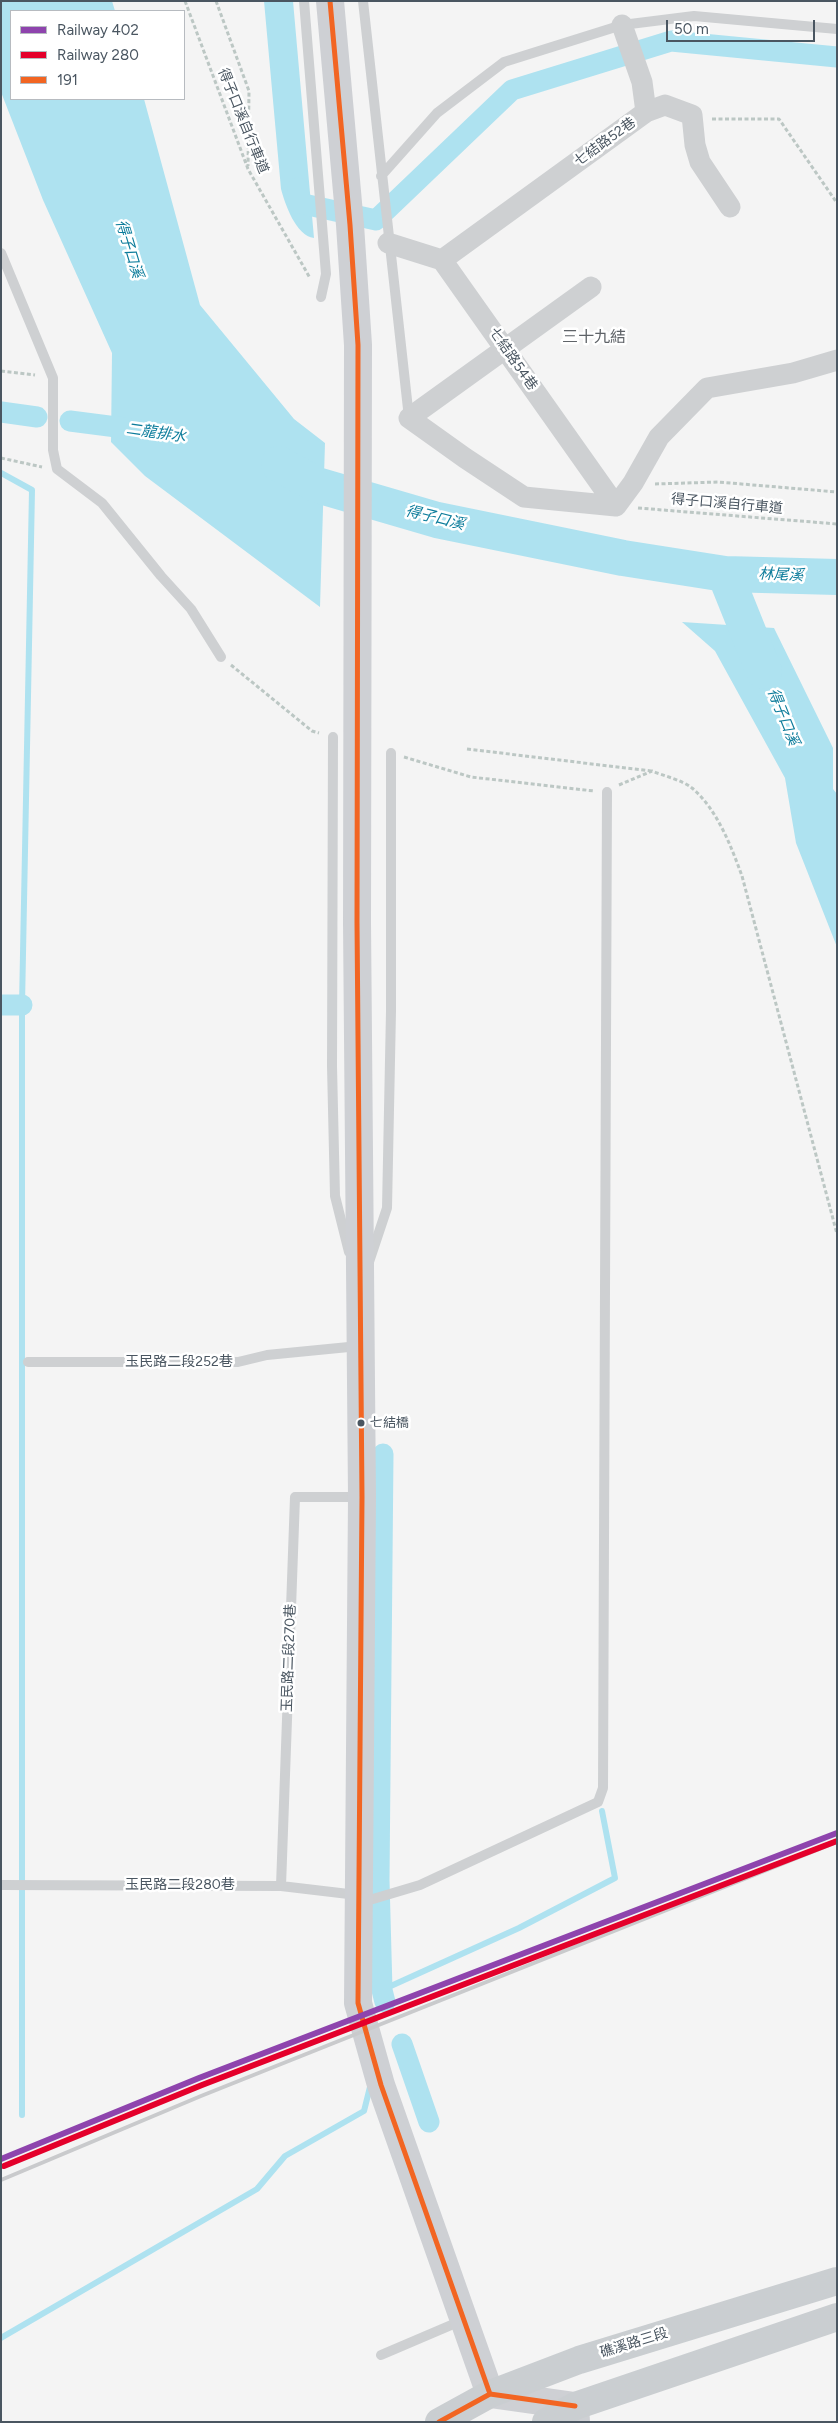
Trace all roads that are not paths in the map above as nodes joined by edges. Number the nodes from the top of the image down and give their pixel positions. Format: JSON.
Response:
{"nodes":[{"id":1,"x":304,"y":1,"type":"edge"},
{"id":2,"x":330,"y":1,"type":"edge"},
{"id":3,"x":362,"y":1,"type":"edge"},
{"id":4,"x":622,"y":25,"type":"junction"},
{"id":5,"x":837,"y":29,"type":"edge"},
{"id":6,"x":646,"y":112,"type":"junction"},
{"id":7,"x":381,"y":176,"type":"junction"},
{"id":8,"x":730,"y":207,"type":"dead end"},
{"id":9,"x":388,"y":243,"type":"junction"},
{"id":10,"x":1,"y":253,"type":"edge"},
{"id":11,"x":442,"y":260,"type":"junction"},
{"id":12,"x":591,"y":287,"type":"dead end"},
{"id":13,"x":321,"y":298,"type":"road end"},
{"id":14,"x":506,"y":349,"type":"junction"},
{"id":15,"x":837,"y":360,"type":"edge"},
{"id":16,"x":409,"y":418,"type":"junction"},
{"id":17,"x":616,"y":506,"type":"junction"},
{"id":18,"x":221,"y":657,"type":"dead end"},
{"id":19,"x":333,"y":737,"type":"dead end"},
{"id":20,"x":391,"y":753,"type":"dead end"},
{"id":21,"x":607,"y":792,"type":"road end"},
{"id":22,"x":359,"y":1294,"type":"junction"},
{"id":23,"x":359,"y":1346,"type":"junction"},
{"id":24,"x":28,"y":1362,"type":"dead end"},
{"id":25,"x":362,"y":1498,"type":"junction"},
{"id":26,"x":1,"y":1885,"type":"edge"},
{"id":27,"x":281,"y":1886,"type":"junction"},
{"id":28,"x":357,"y":1895,"type":"junction"},
{"id":29,"x":837,"y":2281,"type":"edge"},
{"id":30,"x":837,"y":2317,"type":"edge"},
{"id":31,"x":464,"y":2319,"type":"junction"},
{"id":32,"x":381,"y":2355,"type":"dead end"},
{"id":33,"x":490,"y":2394,"type":"junction"},
{"id":34,"x":575,"y":2414,"type":"edge"},
{"id":35,"x":439,"y":2422,"type":"edge"},
{"id":36,"x":546,"y":2422,"type":"edge"}],
"edges":[{"from":1,"to":13,"type":"lane"},
{"from":2,"to":22,"type":"street","bridge":true},
{"from":3,"to":7,"type":"lane"},
{"from":4,"to":5,"type":"lane"},
{"from":4,"to":6,"type":"street"},
{"from":4,"to":7,"type":"lane"},
{"from":6,"to":8,"type":"street","name":"七結路52巷"},
{"from":6,"to":11,"type":"street","name":"七結路52巷"},
{"from":7,"to":9,"type":"lane"},
{"from":9,"to":11,"type":"street"},
{"from":9,"to":16,"type":"lane"},
{"from":10,"to":18,"type":"lane"},
{"from":11,"to":14,"type":"street","name":"七結路54巷"},
{"from":12,"to":14,"type":"street"},
{"from":14,"to":16,"type":"street"},
{"from":14,"to":17,"type":"street","name":"七結路54巷"},
{"from":15,"to":17,"type":"street"},
{"from":16,"to":17,"type":"street"},
{"from":19,"to":22,"type":"lane"},
{"from":20,"to":22,"type":"lane"},
{"from":21,"to":28,"type":"lane","name":"玉民路二段280巷"},
{"from":22,"to":23,"type":"street"},
{"from":23,"to":24,"type":"lane","name":"玉民路二段252巷"},
{"from":23,"to":25,"type":"street"},
{"from":25,"to":27,"type":"lane","name":"玉民路二段270巷"},
{"from":25,"to":28,"type":"street"},
{"from":26,"to":27,"type":"lane","name":"玉民路二段280巷"},
{"from":27,"to":28,"type":"lane","name":"玉民路二段280巷"},
{"from":28,"to":31,"type":"street"},
{"from":29,"to":33,"type":"main road","name":"礁溪路三段"},
{"from":30,"to":34,"type":"main road"},
{"from":31,"to":32,"type":"lane"},
{"from":31,"to":33,"type":"street"},
{"from":33,"to":34,"type":"street"},
{"from":33,"to":35,"type":"main road","name":"礁溪路三段"},
{"from":34,"to":36,"type":"main road"}]}
